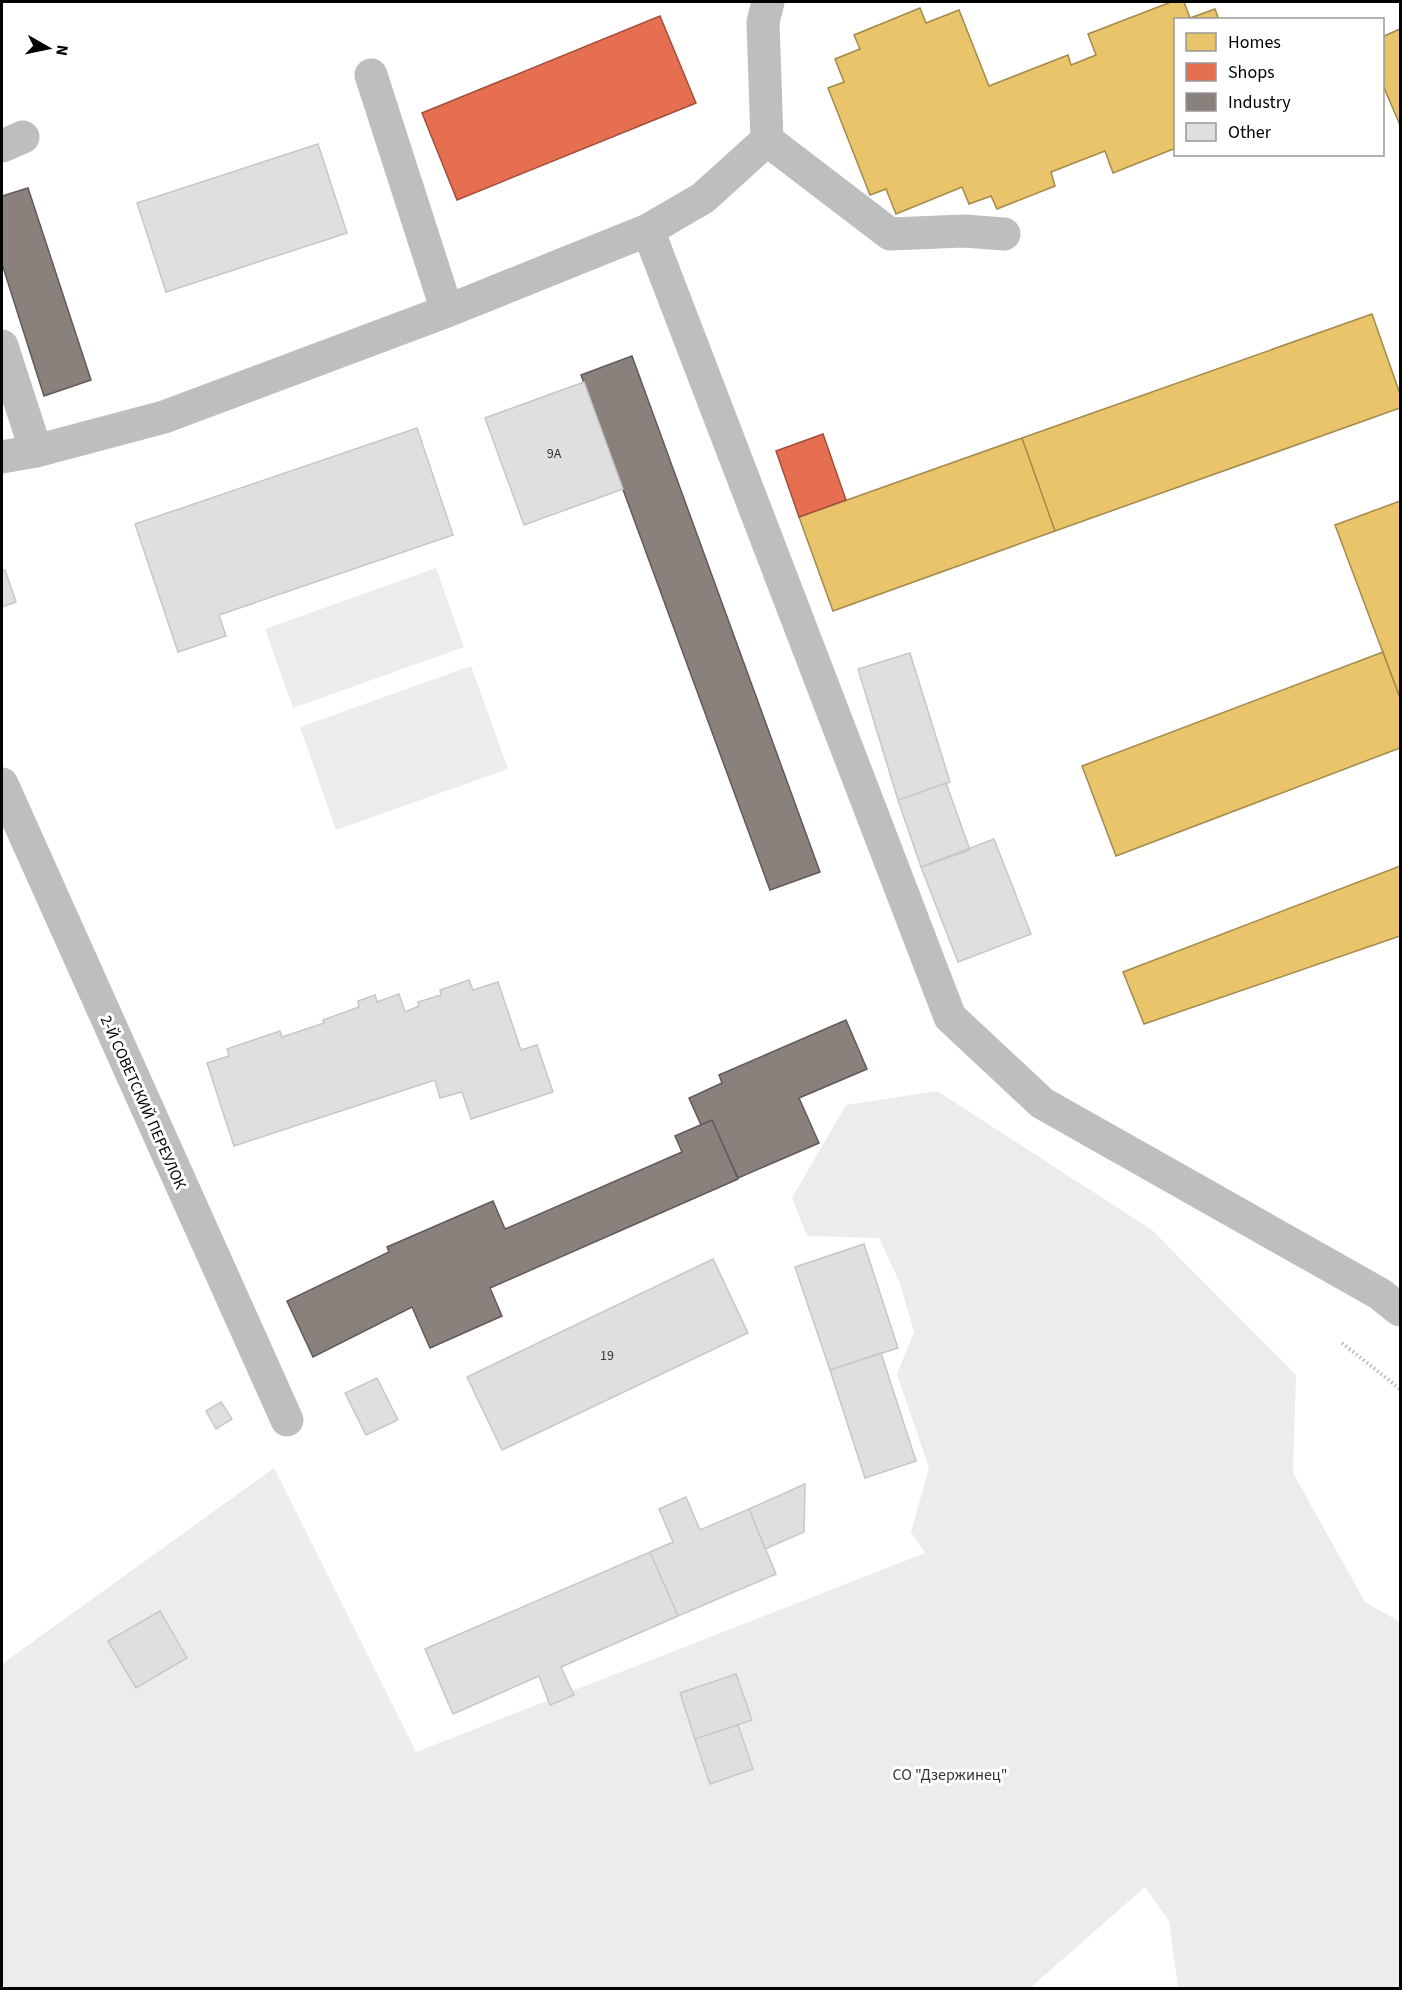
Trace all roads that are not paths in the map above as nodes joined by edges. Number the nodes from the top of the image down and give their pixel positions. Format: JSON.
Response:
{"nodes":[{"id":1,"x":768,"y":2,"type":"edge"},
{"id":2,"x":371,"y":75,"type":"dead end"},
{"id":3,"x":767,"y":140,"type":"junction"},
{"id":4,"x":648,"y":230,"type":"junction"},
{"id":5,"x":1004,"y":234,"type":"dead end"},
{"id":6,"x":447,"y":311,"type":"junction"},
{"id":7,"x":2,"y":346,"type":"edge"},
{"id":8,"x":36,"y":451,"type":"junction"},
{"id":9,"x":2,"y":457,"type":"edge"},
{"id":10,"x":2,"y":784,"type":"edge"},
{"id":11,"x":1390,"y":1302,"type":"edge"},
{"id":12,"x":287,"y":1420,"type":"dead end"}],
"edges":[{"from":1,"to":3,"type":"street"},
{"from":2,"to":6,"type":"street"},
{"from":3,"to":4,"type":"street"},
{"from":3,"to":5,"type":"street"},
{"from":4,"to":6,"type":"street"},
{"from":4,"to":11,"type":"street"},
{"from":6,"to":8,"type":"street"},
{"from":7,"to":8,"type":"street"},
{"from":8,"to":9,"type":"street"},
{"from":10,"to":12,"type":"street","name":"2-Й СОВЕТСКИЙ ПЕРЕУЛОК"}]}
